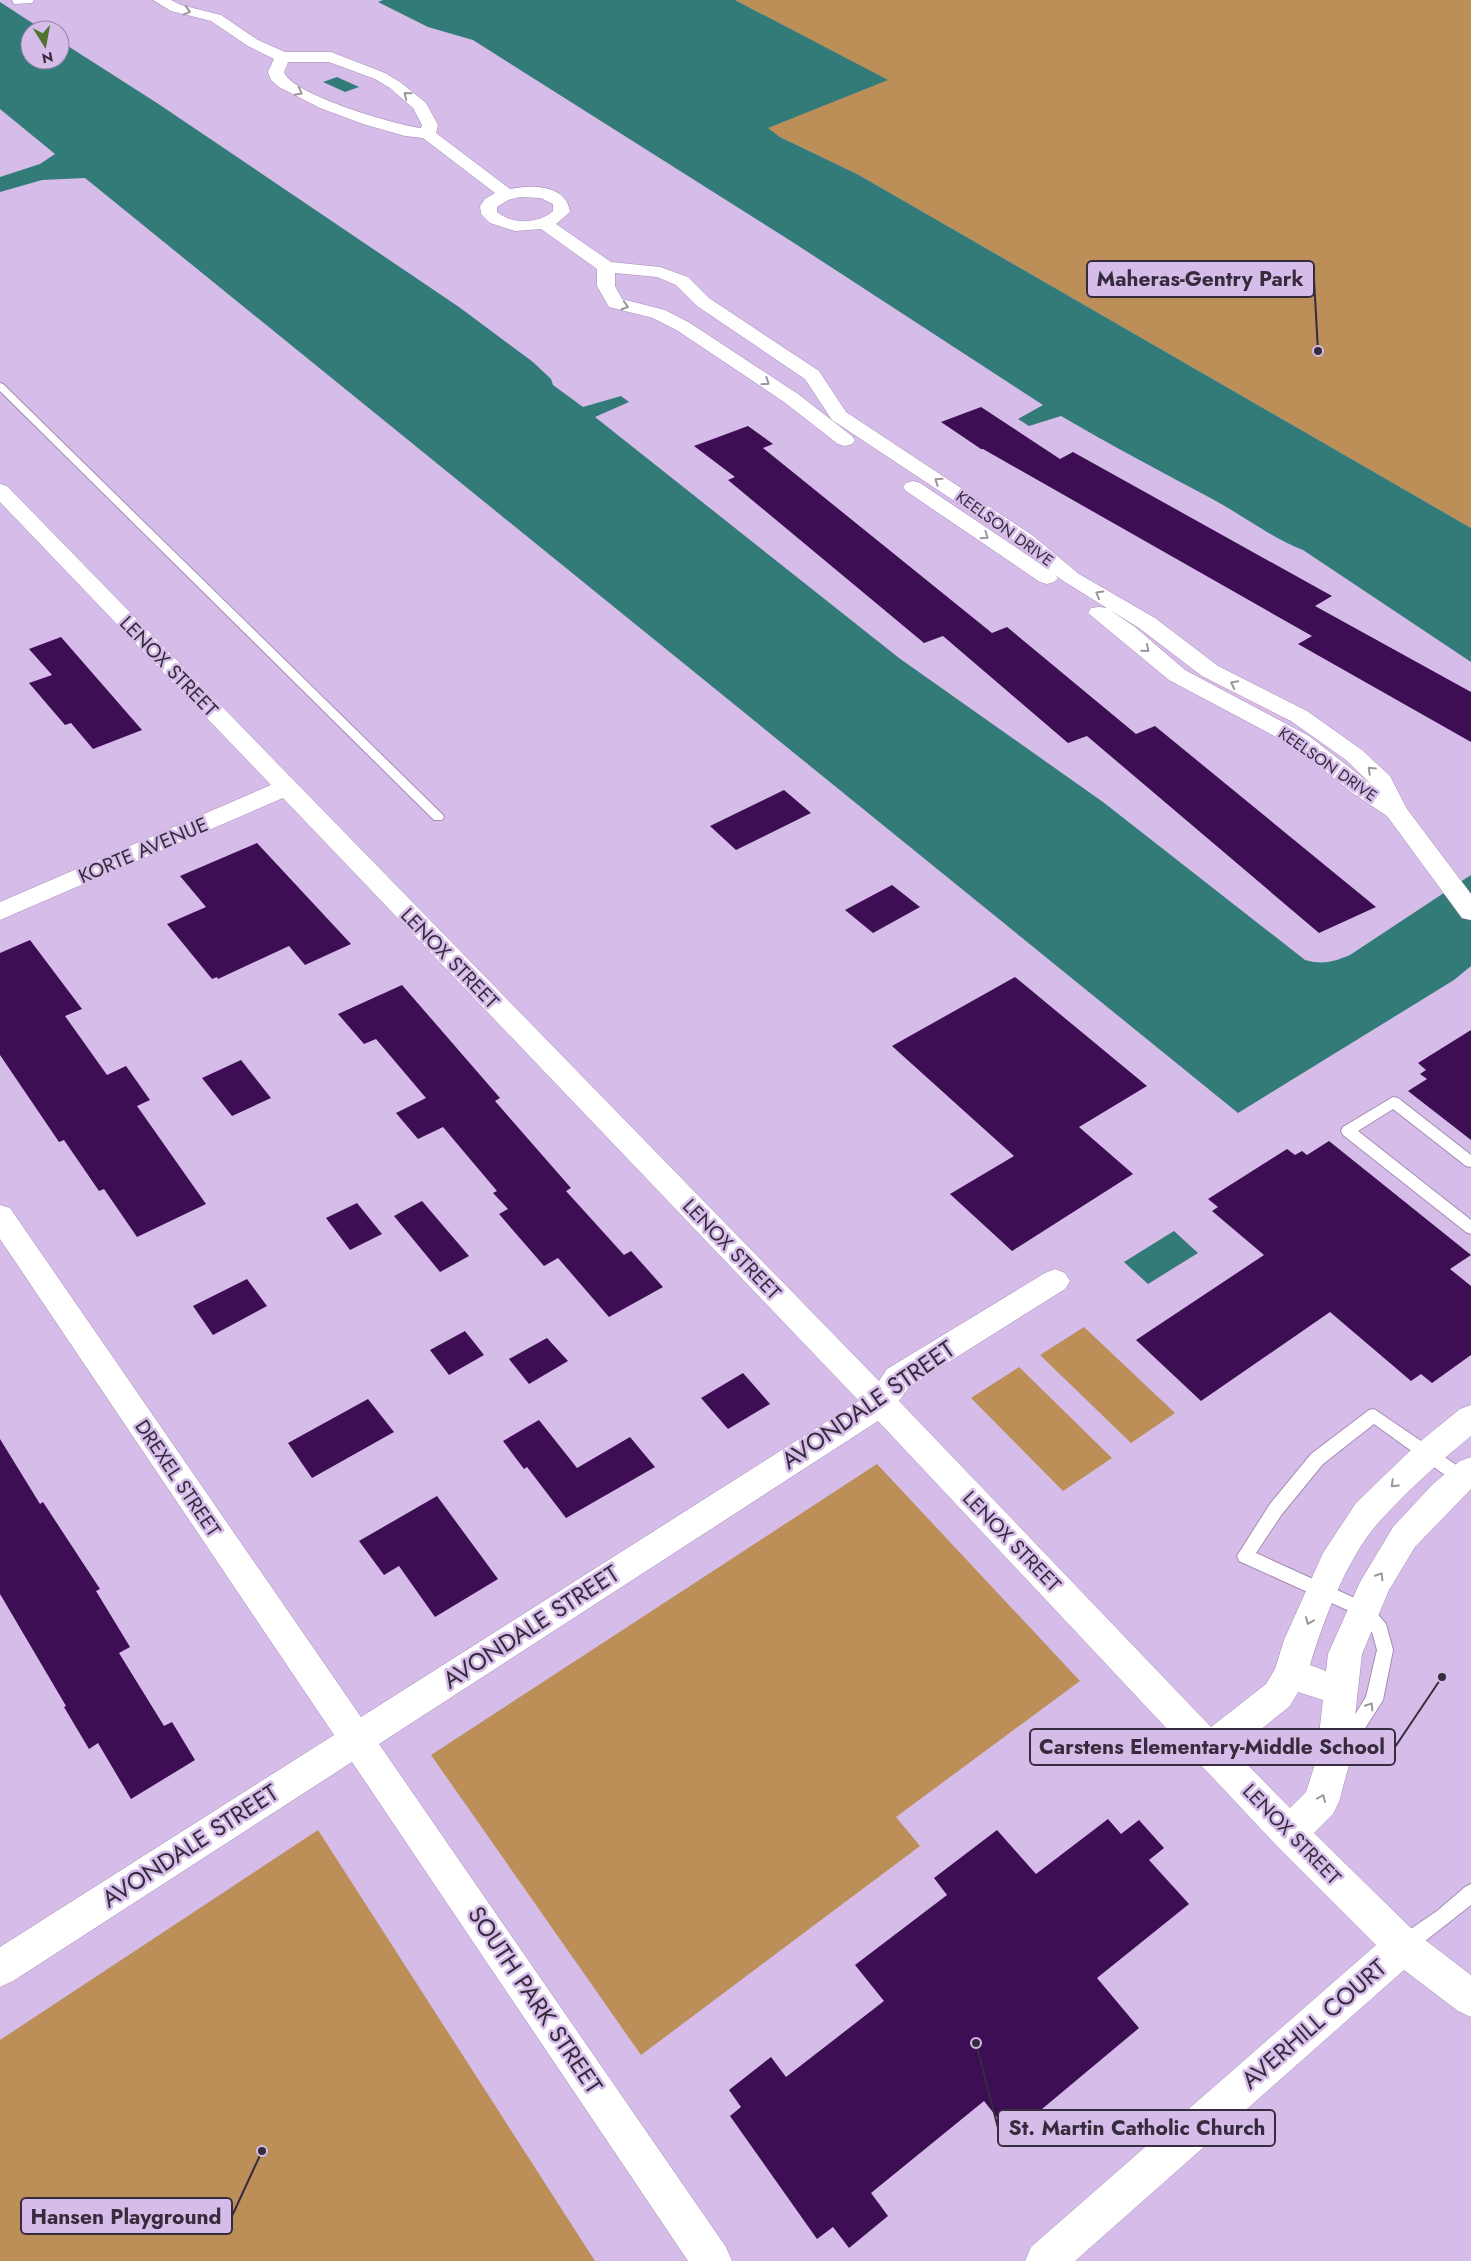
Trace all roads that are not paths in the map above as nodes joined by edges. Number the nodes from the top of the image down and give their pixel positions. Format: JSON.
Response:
{"nodes":[{"id":1,"x":160,"y":0,"type":"edge"},
{"id":2,"x":282,"y":57,"type":"junction"},
{"id":3,"x":428,"y":134,"type":"junction"},
{"id":4,"x":507,"y":194,"type":"junction"},
{"id":5,"x":544,"y":223,"type":"junction"},
{"id":6,"x":606,"y":267,"type":"junction"},
{"id":7,"x":0,"y":386,"type":"edge"},
{"id":8,"x":0,"y":490,"type":"edge"},
{"id":9,"x":286,"y":788,"type":"junction"},
{"id":10,"x":1396,"y":811,"type":"junction"},
{"id":11,"x":438,"y":817,"type":"dead end"},
{"id":12,"x":0,"y":912,"type":"edge"},
{"id":13,"x":1471,"y":912,"type":"edge"},
{"id":14,"x":1471,"y":1162,"type":"edge"},
{"id":15,"x":0,"y":1216,"type":"edge"},
{"id":16,"x":1471,"y":1228,"type":"edge"},
{"id":17,"x":1055,"y":1281,"type":"dead end"},
{"id":18,"x":880,"y":1403,"type":"junction"},
{"id":19,"x":1471,"y":1418,"type":"edge"},
{"id":20,"x":1428,"y":1453,"type":"junction"},
{"id":21,"x":1467,"y":1474,"type":"edge"},
{"id":22,"x":1322,"y":1590,"type":"junction"},
{"id":23,"x":1364,"y":1610,"type":"junction"},
{"id":24,"x":1290,"y":1674,"type":"junction"},
{"id":25,"x":1341,"y":1691,"type":"junction"},
{"id":26,"x":357,"y":1739,"type":"junction"},
{"id":27,"x":1210,"y":1749,"type":"junction"},
{"id":28,"x":1333,"y":1761,"type":"junction"},
{"id":29,"x":1289,"y":1833,"type":"junction"},
{"id":30,"x":1471,"y":1893,"type":"edge"},
{"id":31,"x":1403,"y":1946,"type":"junction"},
{"id":32,"x":0,"y":1968,"type":"edge"},
{"id":33,"x":1471,"y":1998,"type":"edge"},
{"id":34,"x":712,"y":2261,"type":"edge"},
{"id":35,"x":1044,"y":2261,"type":"edge"}],
"edges":[{"from":1,"to":2,"type":"street","one_way":true},
{"from":3,"to":2,"type":"street","one_way":true},
{"from":2,"to":3,"type":"street","one_way":true},
{"from":3,"to":4,"type":"street"},
{"from":4,"to":5,"type":"street"},
{"from":4,"to":5,"type":"street"},
{"from":5,"to":6,"type":"street"},
{"from":6,"to":10,"type":"street","name":"KEELSON DRIVE","one_way":true},
{"from":10,"to":6,"type":"street","name":"KEELSON DRIVE","one_way":true},
{"from":7,"to":11,"type":"lane"},
{"from":8,"to":9,"type":"street","name":"LENOX STREET"},
{"from":9,"to":12,"type":"street","name":"KORTE AVENUE"},
{"from":9,"to":18,"type":"street","name":"LENOX STREET"},
{"from":10,"to":13,"type":"street","name":"KEELSON DRIVE"},
{"from":14,"to":16,"type":"lane"},
{"from":15,"to":26,"type":"street","name":"DREXEL STREET"},
{"from":17,"to":18,"type":"street","name":"AVONDALE STREET"},
{"from":18,"to":26,"type":"street","name":"AVONDALE STREET"},
{"from":18,"to":27,"type":"street","name":"LENOX STREET"},
{"from":19,"to":20,"type":"street"},
{"from":20,"to":21,"type":"lane"},
{"from":20,"to":22,"type":"street","one_way":true},
{"from":20,"to":22,"type":"lane"},
{"from":23,"to":21,"type":"street","one_way":true},
{"from":22,"to":23,"type":"lane"},
{"from":22,"to":24,"type":"street","one_way":true},
{"from":23,"to":25,"type":"street"},
{"from":28,"to":23,"type":"lane","one_way":true},
{"from":24,"to":25,"type":"street"},
{"from":24,"to":27,"type":"street"},
{"from":25,"to":28,"type":"street"},
{"from":26,"to":32,"type":"street","name":"AVONDALE STREET"},
{"from":26,"to":34,"type":"street","name":"SOUTH PARK STREET"},
{"from":27,"to":29,"type":"street","name":"LENOX STREET"},
{"from":29,"to":28,"type":"street","one_way":true},
{"from":29,"to":31,"type":"street","name":"LENOX STREET"},
{"from":30,"to":31,"type":"lane"},
{"from":31,"to":33,"type":"street","name":"LENOX STREET"},
{"from":31,"to":35,"type":"street","name":"AVERHILL COURT"}]}
